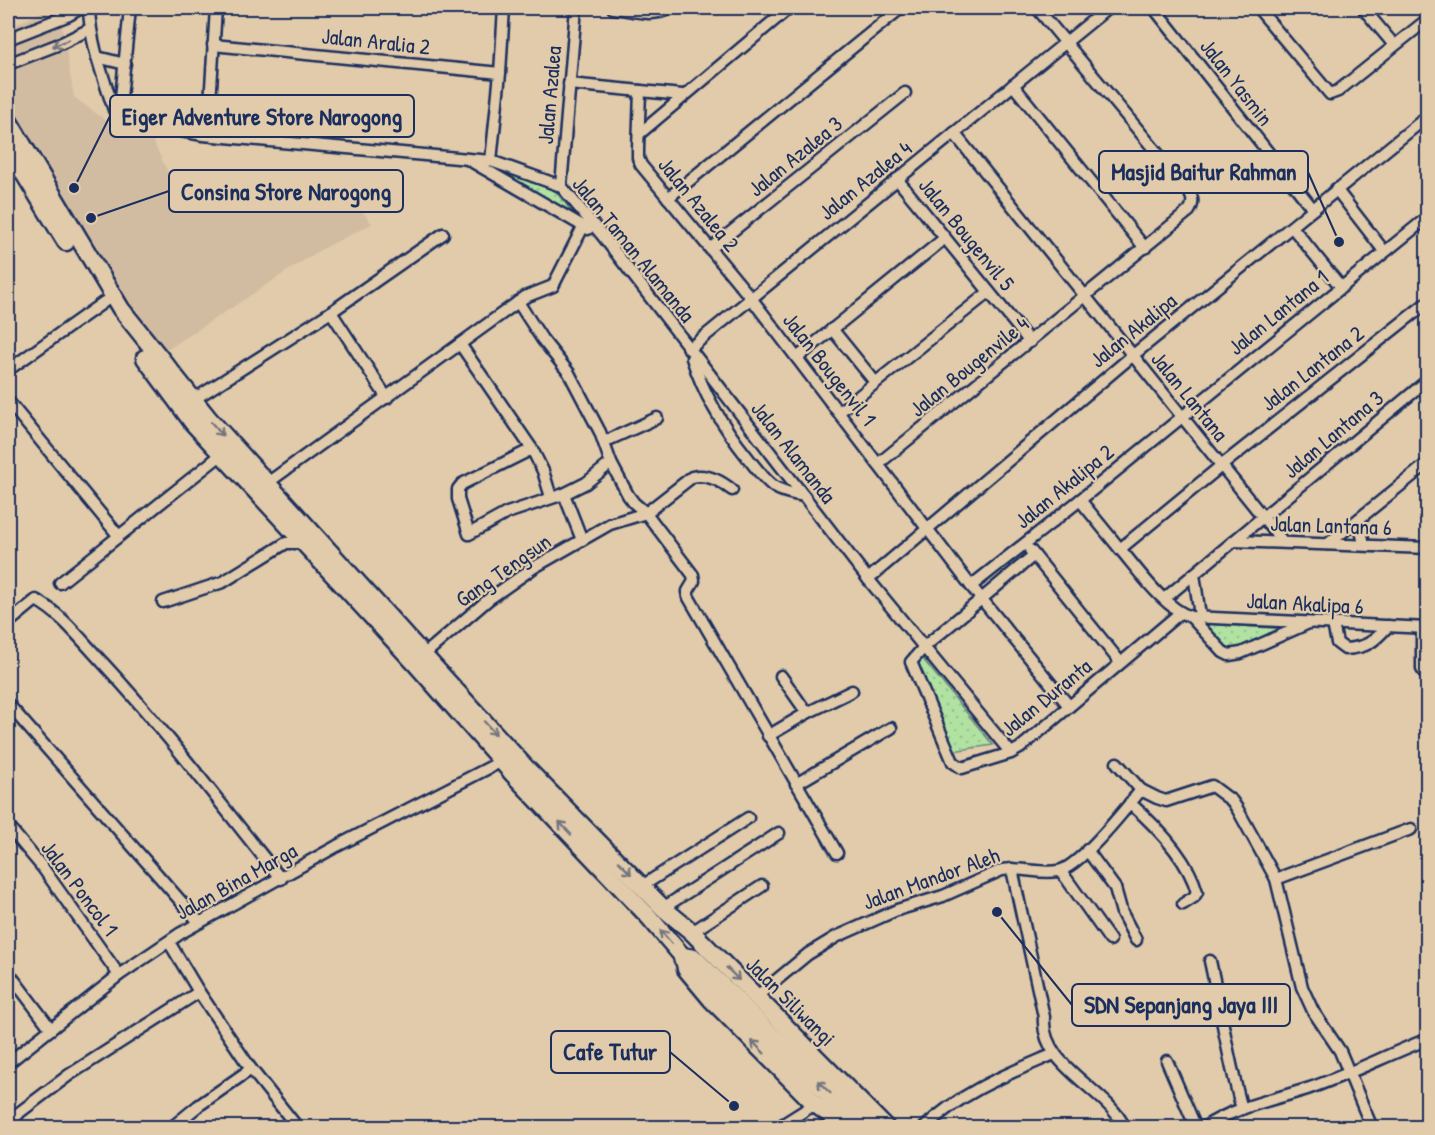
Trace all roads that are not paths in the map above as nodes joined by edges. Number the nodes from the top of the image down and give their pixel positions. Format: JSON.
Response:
{"nodes":[{"id":1,"x":81,"y":8,"type":"edge"},
{"id":2,"x":90,"y":8,"type":"edge"},
{"id":3,"x":130,"y":8,"type":"edge"},
{"id":4,"x":216,"y":8,"type":"edge"},
{"id":5,"x":504,"y":8,"type":"edge"},
{"id":6,"x":576,"y":8,"type":"edge"},
{"id":7,"x":614,"y":8,"type":"edge"},
{"id":8,"x":670,"y":8,"type":"edge"},
{"id":9,"x":789,"y":8,"type":"edge"},
{"id":10,"x":901,"y":8,"type":"edge"},
{"id":11,"x":1037,"y":8,"type":"edge"},
{"id":12,"x":1108,"y":8,"type":"edge"},
{"id":13,"x":1154,"y":8,"type":"edge"},
{"id":14,"x":1258,"y":8,"type":"edge"},
{"id":15,"x":1363,"y":8,"type":"edge"},
{"id":16,"x":889,"y":12,"type":"edge"},
{"id":17,"x":1428,"y":19,"type":"edge"},
{"id":18,"x":90,"y":29,"type":"junction"},
{"id":19,"x":8,"y":39,"type":"edge"},
{"id":20,"x":1066,"y":42,"type":"junction"},
{"id":21,"x":213,"y":45,"type":"junction"},
{"id":22,"x":1394,"y":45,"type":"junction"},
{"id":23,"x":97,"y":57,"type":"junction"},
{"id":24,"x":11,"y":62,"type":"edge"},
{"id":25,"x":126,"y":64,"type":"junction"},
{"id":26,"x":500,"y":73,"type":"junction"},
{"id":27,"x":568,"y":84,"type":"junction"},
{"id":28,"x":1013,"y":85,"type":"junction"},
{"id":29,"x":640,"y":91,"type":"junction"},
{"id":30,"x":905,"y":93,"type":"dead end"},
{"id":31,"x":682,"y":95,"type":"junction"},
{"id":32,"x":1428,"y":116,"type":"edge"},
{"id":33,"x":119,"y":118,"type":"junction"},
{"id":34,"x":8,"y":120,"type":"edge"},
{"id":35,"x":954,"y":133,"type":"junction"},
{"id":36,"x":639,"y":134,"type":"junction"},
{"id":37,"x":208,"y":135,"type":"junction"},
{"id":38,"x":8,"y":143,"type":"edge"},
{"id":39,"x":466,"y":158,"type":"junction"},
{"id":40,"x":491,"y":161,"type":"junction"},
{"id":41,"x":897,"y":179,"type":"junction"},
{"id":42,"x":561,"y":186,"type":"junction"},
{"id":43,"x":1336,"y":189,"type":"junction"},
{"id":44,"x":668,"y":198,"type":"junction"},
{"id":45,"x":1313,"y":209,"type":"junction"},
{"id":46,"x":1428,"y":217,"type":"edge"},
{"id":47,"x":1292,"y":226,"type":"junction"},
{"id":48,"x":583,"y":228,"type":"junction"},
{"id":49,"x":443,"y":234,"type":"dead end"},
{"id":50,"x":602,"y":235,"type":"junction"},
{"id":51,"x":945,"y":238,"type":"junction"},
{"id":52,"x":1145,"y":248,"type":"junction"},
{"id":53,"x":710,"y":249,"type":"junction"},
{"id":54,"x":1384,"y":251,"type":"junction"},
{"id":55,"x":1341,"y":287,"type":"junction"},
{"id":56,"x":989,"y":292,"type":"junction"},
{"id":57,"x":1084,"y":297,"type":"junction"},
{"id":58,"x":751,"y":298,"type":"junction"},
{"id":59,"x":104,"y":302,"type":"junction"},
{"id":60,"x":518,"y":302,"type":"junction"},
{"id":61,"x":1428,"y":302,"type":"edge"},
{"id":62,"x":331,"y":312,"type":"junction"},
{"id":63,"x":832,"y":329,"type":"junction"},
{"id":64,"x":1030,"y":342,"type":"junction"},
{"id":65,"x":460,"y":344,"type":"junction"},
{"id":66,"x":689,"y":349,"type":"junction"},
{"id":67,"x":1132,"y":356,"type":"junction"},
{"id":68,"x":796,"y":358,"type":"junction"},
{"id":69,"x":8,"y":370,"type":"edge"},
{"id":70,"x":1428,"y":380,"type":"edge"},
{"id":71,"x":875,"y":382,"type":"junction"},
{"id":72,"x":387,"y":398,"type":"junction"},
{"id":73,"x":193,"y":400,"type":"junction"},
{"id":74,"x":8,"y":401,"type":"edge"},
{"id":75,"x":839,"y":412,"type":"junction"},
{"id":76,"x":1181,"y":416,"type":"junction"},
{"id":77,"x":657,"y":418,"type":"dead end"},
{"id":78,"x":604,"y":442,"type":"junction"},
{"id":79,"x":532,"y":449,"type":"junction"},
{"id":80,"x":222,"y":454,"type":"junction"},
{"id":81,"x":611,"y":463,"type":"junction"},
{"id":82,"x":1428,"y":463,"type":"edge"},
{"id":83,"x":878,"y":464,"type":"junction"},
{"id":84,"x":1221,"y":466,"type":"junction"},
{"id":85,"x":266,"y":484,"type":"junction"},
{"id":86,"x":732,"y":490,"type":"dead end"},
{"id":87,"x":564,"y":494,"type":"junction"},
{"id":88,"x":804,"y":496,"type":"junction"},
{"id":89,"x":551,"y":497,"type":"junction"},
{"id":90,"x":1080,"y":500,"type":"junction"},
{"id":91,"x":646,"y":513,"type":"junction"},
{"id":92,"x":1263,"y":518,"type":"junction"},
{"id":93,"x":1359,"y":519,"type":"junction"},
{"id":94,"x":929,"y":528,"type":"junction"},
{"id":95,"x":118,"y":535,"type":"junction"},
{"id":96,"x":1428,"y":539,"type":"edge"},
{"id":97,"x":582,"y":540,"type":"junction"},
{"id":98,"x":1234,"y":541,"type":"junction"},
{"id":99,"x":1283,"y":542,"type":"junction"},
{"id":100,"x":303,"y":543,"type":"junction"},
{"id":101,"x":1024,"y":543,"type":"junction"},
{"id":102,"x":1328,"y":544,"type":"junction"},
{"id":103,"x":1364,"y":545,"type":"junction"},
{"id":104,"x":1423,"y":547,"type":"edge"},
{"id":105,"x":1120,"y":549,"type":"junction"},
{"id":106,"x":1034,"y":555,"type":"junction"},
{"id":107,"x":1194,"y":574,"type":"junction"},
{"id":108,"x":868,"y":579,"type":"junction"},
{"id":109,"x":60,"y":583,"type":"dead end"},
{"id":110,"x":971,"y":586,"type":"junction"},
{"id":111,"x":982,"y":597,"type":"junction"},
{"id":112,"x":1164,"y":599,"type":"junction"},
{"id":113,"x":163,"y":602,"type":"dead end"},
{"id":114,"x":1190,"y":615,"type":"junction"},
{"id":115,"x":8,"y":622,"type":"edge"},
{"id":116,"x":1310,"y":623,"type":"junction"},
{"id":117,"x":1333,"y":624,"type":"junction"},
{"id":118,"x":1388,"y":626,"type":"junction"},
{"id":119,"x":1425,"y":628,"type":"edge"},
{"id":120,"x":924,"y":647,"type":"junction"},
{"id":121,"x":419,"y":659,"type":"junction"},
{"id":122,"x":1120,"y":662,"type":"junction"},
{"id":123,"x":781,"y":676,"type":"dead end"},
{"id":124,"x":1428,"y":678,"type":"edge"},
{"id":125,"x":852,"y":691,"type":"dead end"},
{"id":126,"x":8,"y":704,"type":"edge"},
{"id":127,"x":1069,"y":706,"type":"junction"},
{"id":128,"x":807,"y":713,"type":"junction"},
{"id":129,"x":891,"y":728,"type":"dead end"},
{"id":130,"x":768,"y":736,"type":"junction"},
{"id":131,"x":1011,"y":753,"type":"junction"},
{"id":132,"x":507,"y":757,"type":"junction"},
{"id":133,"x":1117,"y":763,"type":"dead end"},
{"id":134,"x":796,"y":783,"type":"junction"},
{"id":135,"x":1141,"y":790,"type":"junction"},
{"id":136,"x":1130,"y":803,"type":"junction"},
{"id":137,"x":748,"y":818,"type":"dead end"},
{"id":138,"x":8,"y":826,"type":"edge"},
{"id":139,"x":1411,"y":829,"type":"dead end"},
{"id":140,"x":779,"y":832,"type":"dead end"},
{"id":141,"x":1087,"y":850,"type":"junction"},
{"id":142,"x":837,"y":853,"type":"dead end"},
{"id":143,"x":1012,"y":868,"type":"junction"},
{"id":144,"x":1061,"y":871,"type":"junction"},
{"id":145,"x":281,"y":879,"type":"junction"},
{"id":146,"x":1276,"y":879,"type":"junction"},
{"id":147,"x":642,"y":886,"type":"junction"},
{"id":148,"x":762,"y":886,"type":"dead end"},
{"id":149,"x":1183,"y":904,"type":"dead end"},
{"id":150,"x":656,"y":912,"type":"junction"},
{"id":151,"x":199,"y":922,"type":"junction"},
{"id":152,"x":692,"y":932,"type":"junction"},
{"id":153,"x":1110,"y":940,"type":"dead end"},
{"id":154,"x":1136,"y":940,"type":"dead end"},
{"id":155,"x":169,"y":942,"type":"junction"},
{"id":156,"x":684,"y":958,"type":"junction"},
{"id":157,"x":1210,"y":961,"type":"dead end"},
{"id":158,"x":8,"y":972,"type":"edge"},
{"id":159,"x":119,"y":975,"type":"junction"},
{"id":160,"x":199,"y":992,"type":"junction"},
{"id":161,"x":756,"y":997,"type":"junction"},
{"id":162,"x":51,"y":1029,"type":"junction"},
{"id":163,"x":1428,"y":1039,"type":"edge"},
{"id":164,"x":1054,"y":1054,"type":"junction"},
{"id":165,"x":1167,"y":1061,"type":"dead end"},
{"id":166,"x":8,"y":1063,"type":"edge"},
{"id":167,"x":251,"y":1069,"type":"junction"},
{"id":168,"x":1348,"y":1073,"type":"junction"},
{"id":169,"x":815,"y":1104,"type":"junction"},
{"id":170,"x":1242,"y":1109,"type":"junction"},
{"id":171,"x":8,"y":1126,"type":"edge"},
{"id":172,"x":171,"y":1128,"type":"edge"},
{"id":173,"x":298,"y":1128,"type":"edge"},
{"id":174,"x":777,"y":1128,"type":"edge"},
{"id":175,"x":848,"y":1128,"type":"edge"},
{"id":176,"x":866,"y":1128,"type":"edge"},
{"id":177,"x":886,"y":1128,"type":"edge"},
{"id":178,"x":924,"y":1128,"type":"edge"},
{"id":179,"x":1125,"y":1128,"type":"edge"},
{"id":180,"x":1196,"y":1128,"type":"edge"},
{"id":181,"x":1203,"y":1128,"type":"edge"},
{"id":182,"x":1372,"y":1128,"type":"edge"}],
"edges":[{"from":1,"to":19,"type":"street"},
{"from":2,"to":18,"type":"street"},
{"from":3,"to":25,"type":"street"},
{"from":4,"to":21,"type":"street"},
{"from":5,"to":26,"type":"street"},
{"from":6,"to":27,"type":"street","name":"Jalan Azalea"},
{"from":7,"to":8,"type":"street"},
{"from":9,"to":31,"type":"street"},
{"from":10,"to":16,"type":"street"},
{"from":11,"to":20,"type":"street"},
{"from":12,"to":20,"type":"street","name":"Jalan Azalea 4"},
{"from":13,"to":45,"type":"street","name":"Jalan Yasmin"},
{"from":14,"to":22,"type":"street"},
{"from":15,"to":22,"type":"street"},
{"from":16,"to":44,"type":"street"},
{"from":17,"to":22,"type":"street"},
{"from":18,"to":23,"type":"street"},
{"from":18,"to":24,"type":"street","one_way":true},
{"from":19,"to":24,"type":"street"},
{"from":20,"to":28,"type":"street","name":"Jalan Azalea 4"},
{"from":20,"to":52,"type":"street","name":"Jalan Bougenvile 4"},
{"from":21,"to":26,"type":"street","name":"Jalan Aralia 2"},
{"from":21,"to":37,"type":"street"},
{"from":23,"to":25,"type":"street"},
{"from":23,"to":33,"type":"street"},
{"from":25,"to":33,"type":"street"},
{"from":26,"to":40,"type":"street"},
{"from":27,"to":29,"type":"street"},
{"from":27,"to":42,"type":"street","name":"Jalan Azalea"},
{"from":28,"to":35,"type":"street","name":"Jalan Azalea 4"},
{"from":28,"to":52,"type":"street"},
{"from":29,"to":31,"type":"street"},
{"from":29,"to":36,"type":"street","name":"Jalan Azalea 2"},
{"from":30,"to":53,"type":"street","name":"Jalan Azalea 3"},
{"from":31,"to":36,"type":"street"},
{"from":32,"to":43,"type":"street","name":"Jalan Akalipa"},
{"from":33,"to":37,"type":"street","name":"Jalan Taman Alamanda"},
{"from":34,"to":73,"type":"main road"},
{"from":35,"to":41,"type":"street","name":"Jalan Azalea 4"},
{"from":35,"to":57,"type":"street","name":"Jalan Lantana"},
{"from":36,"to":44,"type":"street","name":"Jalan Azalea 2"},
{"from":37,"to":39,"type":"street","name":"Jalan Taman Alamanda"},
{"from":38,"to":59,"type":"main road"},
{"from":39,"to":40,"type":"street","name":"Jalan Taman Alamanda"},
{"from":39,"to":48,"type":"street"},
{"from":40,"to":42,"type":"street","name":"Jalan Taman Alamanda"},
{"from":41,"to":51,"type":"street","name":"Jalan Bougenvil 5"},
{"from":41,"to":58,"type":"street","name":"Jalan Azalea 4"},
{"from":42,"to":50,"type":"street","name":"Jalan Taman Alamanda"},
{"from":43,"to":45,"type":"street","name":"Jalan Akalipa"},
{"from":43,"to":54,"type":"street"},
{"from":44,"to":53,"type":"street","name":"Jalan Azalea 2"},
{"from":45,"to":47,"type":"street","name":"Jalan Akalipa"},
{"from":46,"to":54,"type":"street","name":"Jalan Lantana 1"},
{"from":47,"to":55,"type":"street"},
{"from":47,"to":67,"type":"street","name":"Jalan Akalipa"},
{"from":48,"to":50,"type":"street"},
{"from":48,"to":60,"type":"street"},
{"from":49,"to":62,"type":"street"},
{"from":50,"to":66,"type":"street","name":"Jalan Taman Alamanda"},
{"from":51,"to":56,"type":"street","name":"Jalan Bougenvil 5"},
{"from":51,"to":63,"type":"street"},
{"from":52,"to":57,"type":"street","name":"Jalan Bougenvile 4"},
{"from":53,"to":58,"type":"street","name":"Jalan Azalea 2"},
{"from":54,"to":55,"type":"street","name":"Jalan Lantana 1"},
{"from":55,"to":76,"type":"street","name":"Jalan Lantana 1"},
{"from":56,"to":64,"type":"street","name":"Jalan Bougenvil 5"},
{"from":56,"to":71,"type":"street"},
{"from":57,"to":64,"type":"street","name":"Jalan Bougenvile 4"},
{"from":57,"to":67,"type":"street","name":"Jalan Lantana"},
{"from":58,"to":66,"type":"street","name":"Jalan Azalea 4"},
{"from":58,"to":68,"type":"street","name":"Jalan Bougenvil 1"},
{"from":59,"to":69,"type":"street"},
{"from":59,"to":80,"type":"main road"},
{"from":60,"to":65,"type":"street"},
{"from":60,"to":78,"type":"street"},
{"from":61,"to":84,"type":"street","name":"Jalan Lantana 2"},
{"from":62,"to":72,"type":"street"},
{"from":62,"to":73,"type":"street"},
{"from":63,"to":68,"type":"street"},
{"from":63,"to":71,"type":"street"},
{"from":64,"to":83,"type":"street","name":"Jalan Bougenvile 4"},
{"from":65,"to":72,"type":"street"},
{"from":65,"to":79,"type":"street"},
{"from":66,"to":88,"type":"street","name":"Jalan Alamanda"},
{"from":66,"to":88,"type":"street"},
{"from":67,"to":76,"type":"street","name":"Jalan Lantana"},
{"from":67,"to":94,"type":"street","name":"Jalan Akalipa"},
{"from":68,"to":75,"type":"street","name":"Jalan Bougenvil 1"},
{"from":70,"to":92,"type":"street","name":"Jalan Lantana 3"},
{"from":71,"to":75,"type":"street"},
{"from":72,"to":85,"type":"street"},
{"from":73,"to":85,"type":"main road","one_way":true},
{"from":74,"to":95,"type":"street"},
{"from":75,"to":83,"type":"street","name":"Jalan Bougenvil 1"},
{"from":76,"to":84,"type":"street","name":"Jalan Lantana"},
{"from":76,"to":90,"type":"street","name":"Jalan Akalipa 2"},
{"from":77,"to":78,"type":"street"},
{"from":78,"to":81,"type":"street"},
{"from":79,"to":89,"type":"street"},
{"from":79,"to":89,"type":"street"},
{"from":80,"to":95,"type":"street"},
{"from":80,"to":100,"type":"main road"},
{"from":81,"to":87,"type":"street"},
{"from":81,"to":91,"type":"street"},
{"from":82,"to":93,"type":"street"},
{"from":83,"to":94,"type":"street","name":"Jalan Bougenvil 1"},
{"from":84,"to":92,"type":"street","name":"Jalan Lantana"},
{"from":84,"to":105,"type":"street","name":"Jalan Lantana 2"},
{"from":85,"to":121,"type":"main road"},
{"from":86,"to":91,"type":"street","name":"Gang Tengsun"},
{"from":87,"to":89,"type":"street"},
{"from":87,"to":97,"type":"street"},
{"from":88,"to":108,"type":"street","name":"Jalan Alamanda"},
{"from":90,"to":101,"type":"street","name":"Jalan Akalipa 2"},
{"from":90,"to":105,"type":"street"},
{"from":91,"to":97,"type":"street","name":"Gang Tengsun"},
{"from":91,"to":130,"type":"street"},
{"from":92,"to":98,"type":"street","name":"Jalan Lantana 3"},
{"from":92,"to":99,"type":"street","name":"Jalan Lantana"},
{"from":93,"to":102,"type":"street"},
{"from":93,"to":103,"type":"street"},
{"from":94,"to":108,"type":"street","name":"Jalan Akalipa"},
{"from":94,"to":110,"type":"street","name":"Jalan Bougenvil 1"},
{"from":95,"to":109,"type":"street"},
{"from":96,"to":104,"type":"street"},
{"from":97,"to":121,"type":"street","name":"Gang Tengsun"},
{"from":98,"to":99,"type":"street","name":"Jalan Lantana 6"},
{"from":98,"to":107,"type":"street","name":"Jalan Lantana 3"},
{"from":99,"to":102,"type":"street","name":"Jalan Lantana 6"},
{"from":100,"to":113,"type":"street"},
{"from":100,"to":121,"type":"main road"},
{"from":101,"to":106,"type":"street"},
{"from":101,"to":110,"type":"street","name":"Jalan Akalipa 2"},
{"from":102,"to":103,"type":"street","name":"Jalan Lantana 6"},
{"from":103,"to":104,"type":"street","name":"Jalan Lantana 6"},
{"from":105,"to":112,"type":"street"},
{"from":106,"to":111,"type":"street"},
{"from":106,"to":122,"type":"street"},
{"from":107,"to":112,"type":"street","name":"Jalan Lantana 3"},
{"from":107,"to":114,"type":"street"},
{"from":108,"to":120,"type":"street"},
{"from":110,"to":111,"type":"street","name":"Jalan Bougenvil 1"},
{"from":111,"to":120,"type":"street"},
{"from":111,"to":127,"type":"street","name":"Jalan Bougenvil 1"},
{"from":112,"to":114,"type":"street"},
{"from":114,"to":116,"type":"street","name":"Jalan Akalipa 6"},
{"from":114,"to":116,"type":"street"},
{"from":114,"to":122,"type":"street","name":"Jalan Duranta"},
{"from":115,"to":145,"type":"street"},
{"from":116,"to":117,"type":"street","name":"Jalan Akalipa 6"},
{"from":117,"to":118,"type":"street","name":"Jalan Akalipa 6"},
{"from":117,"to":118,"type":"street"},
{"from":118,"to":119,"type":"street","name":"Jalan Akalipa 6"},
{"from":119,"to":124,"type":"street"},
{"from":120,"to":131,"type":"street"},
{"from":120,"to":131,"type":"street","name":"Jalan Duranta"},
{"from":121,"to":132,"type":"main road"},
{"from":122,"to":127,"type":"street","name":"Jalan Duranta"},
{"from":123,"to":128,"type":"street"},
{"from":125,"to":128,"type":"street"},
{"from":126,"to":151,"type":"street"},
{"from":127,"to":131,"type":"street","name":"Jalan Duranta"},
{"from":128,"to":130,"type":"street"},
{"from":129,"to":134,"type":"street"},
{"from":130,"to":134,"type":"street"},
{"from":132,"to":145,"type":"street","name":"Jalan Bina Marga"},
{"from":132,"to":147,"type":"main road","one_way":true},
{"from":150,"to":132,"type":"main road","one_way":true},
{"from":133,"to":135,"type":"street"},
{"from":134,"to":142,"type":"street"},
{"from":135,"to":136,"type":"street"},
{"from":135,"to":146,"type":"street"},
{"from":136,"to":141,"type":"street"},
{"from":136,"to":149,"type":"street"},
{"from":137,"to":147,"type":"street"},
{"from":138,"to":159,"type":"street","name":"Jalan Poncol 1"},
{"from":139,"to":146,"type":"street"},
{"from":140,"to":150,"type":"street"},
{"from":141,"to":144,"type":"street"},
{"from":141,"to":154,"type":"street"},
{"from":143,"to":144,"type":"street","name":"Jalan Mandor Aleh"},
{"from":143,"to":161,"type":"street","name":"Jalan Mandor Aleh"},
{"from":143,"to":164,"type":"street"},
{"from":144,"to":153,"type":"street"},
{"from":145,"to":151,"type":"street","name":"Jalan Bina Marga"},
{"from":146,"to":168,"type":"street"},
{"from":147,"to":150,"type":"main road"},
{"from":148,"to":152,"type":"street"},
{"from":150,"to":152,"type":"main road","name":"Jalan Siliwangi"},
{"from":156,"to":150,"type":"main road","one_way":true},
{"from":151,"to":155,"type":"street","name":"Jalan Bina Marga"},
{"from":152,"to":161,"type":"main road","name":"Jalan Siliwangi","one_way":true},
{"from":155,"to":159,"type":"street","name":"Jalan Bina Marga"},
{"from":155,"to":160,"type":"street"},
{"from":169,"to":156,"type":"main road","one_way":true},
{"from":176,"to":156,"type":"highway","one_way":true},
{"from":157,"to":170,"type":"street"},
{"from":158,"to":162,"type":"street"},
{"from":159,"to":162,"type":"street","name":"Jalan Bina Marga"},
{"from":160,"to":167,"type":"street"},
{"from":160,"to":171,"type":"street"},
{"from":161,"to":177,"type":"main road","name":"Jalan Siliwangi"},
{"from":162,"to":166,"type":"street","name":"Jalan Bina Marga"},
{"from":163,"to":168,"type":"street"},
{"from":164,"to":178,"type":"street"},
{"from":164,"to":179,"type":"street"},
{"from":165,"to":180,"type":"street"},
{"from":167,"to":172,"type":"street"},
{"from":167,"to":173,"type":"street"},
{"from":168,"to":170,"type":"street"},
{"from":168,"to":182,"type":"street"},
{"from":169,"to":174,"type":"street"},
{"from":169,"to":175,"type":"main road"},
{"from":170,"to":181,"type":"street"}]}
